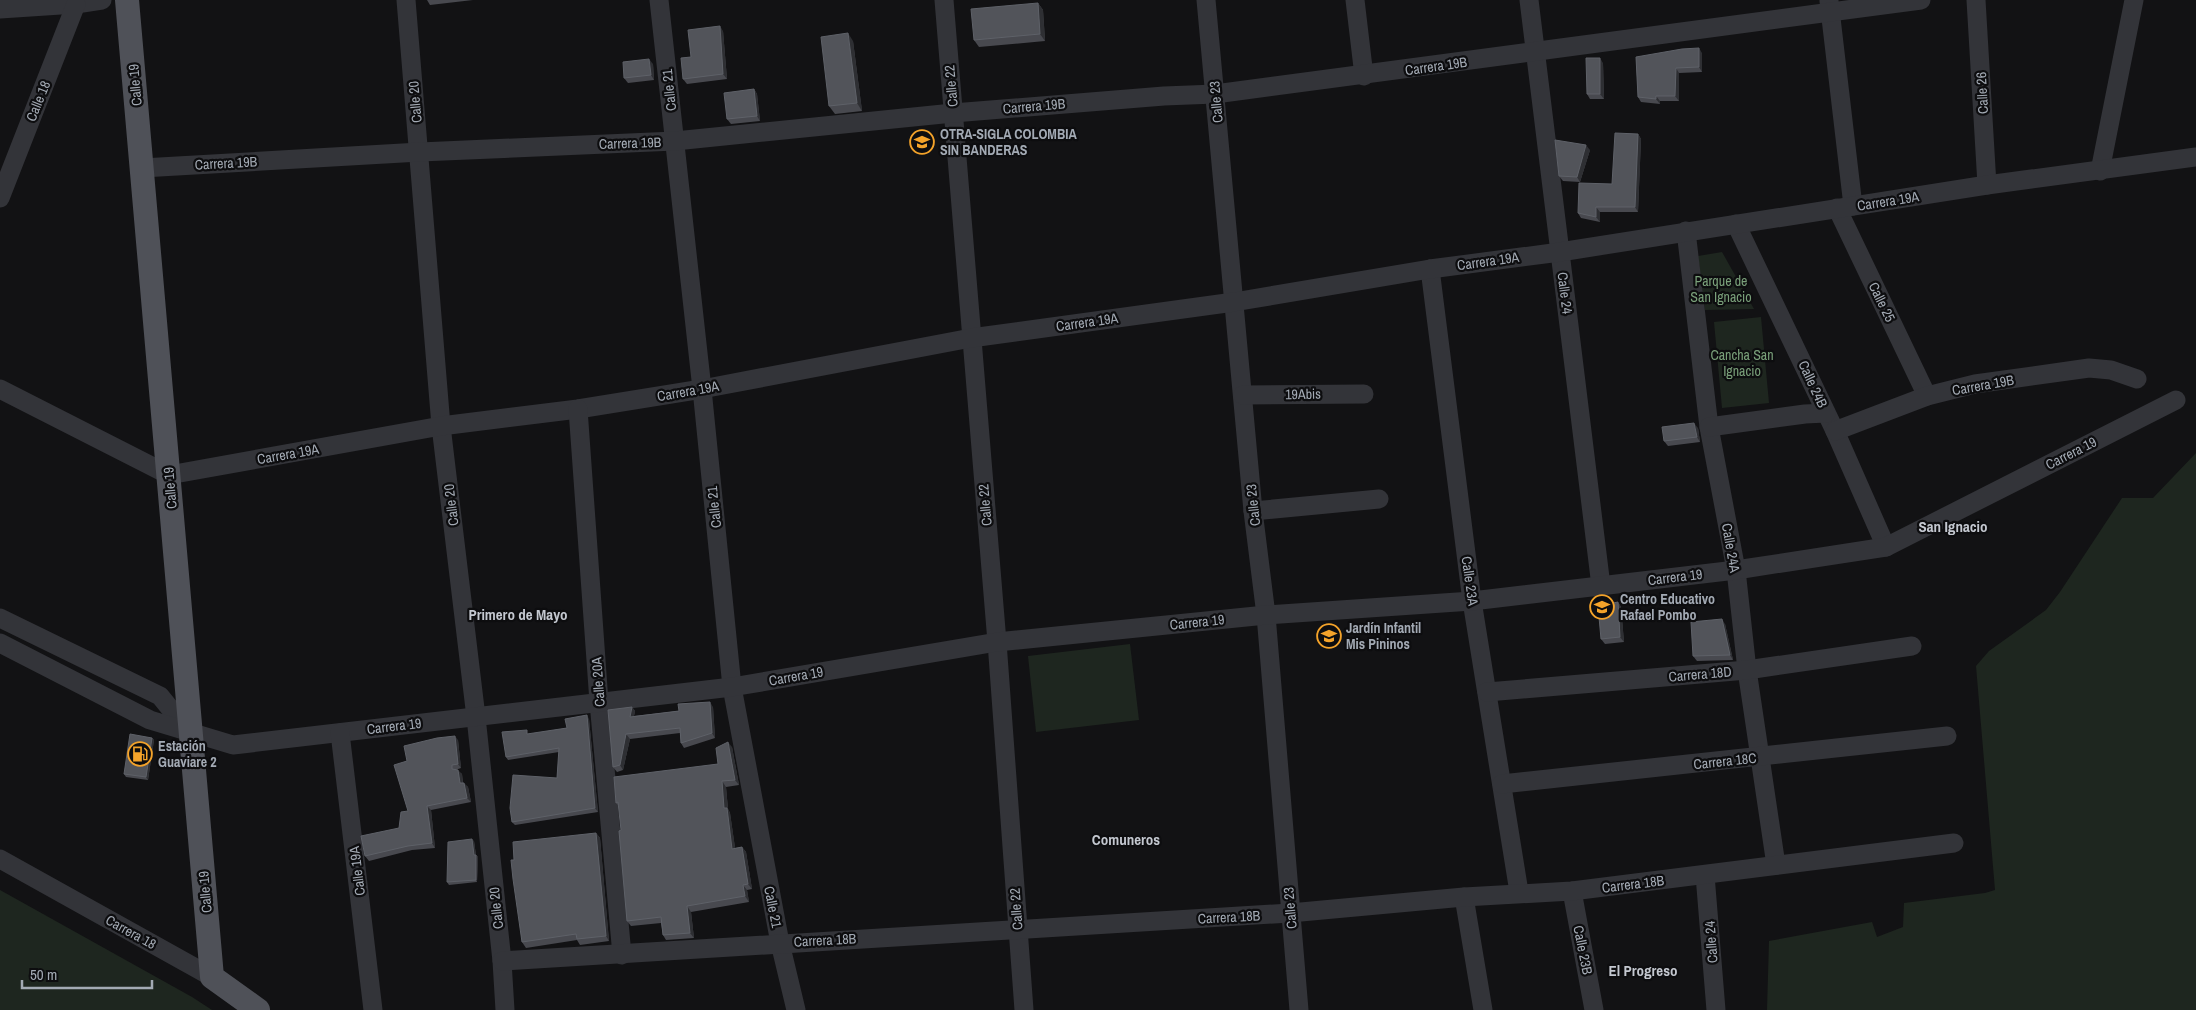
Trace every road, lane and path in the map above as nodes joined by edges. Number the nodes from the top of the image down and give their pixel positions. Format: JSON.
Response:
{"nodes":[{"id":1,"x":102,"y":0,"type":"edge"},
{"id":2,"x":127,"y":0,"type":"edge"},
{"id":3,"x":406,"y":0,"type":"edge"},
{"id":4,"x":659,"y":0,"type":"edge"},
{"id":5,"x":944,"y":0,"type":"edge"},
{"id":6,"x":1206,"y":0,"type":"edge"},
{"id":7,"x":1355,"y":0,"type":"edge"},
{"id":8,"x":1529,"y":0,"type":"edge"},
{"id":9,"x":1921,"y":0,"type":"edge"},
{"id":10,"x":1976,"y":0,"type":"edge"},
{"id":11,"x":2134,"y":0,"type":"edge"},
{"id":12,"x":76,"y":4,"type":"junction"},
{"id":13,"x":1830,"y":6,"type":"edge"},
{"id":14,"x":0,"y":9,"type":"edge"},
{"id":15,"x":1535,"y":52,"type":"junction"},
{"id":16,"x":1364,"y":76,"type":"junction"},
{"id":17,"x":1215,"y":94,"type":"junction"},
{"id":18,"x":953,"y":113,"type":"junction"},
{"id":19,"x":675,"y":141,"type":"junction"},
{"id":20,"x":420,"y":152,"type":"junction"},
{"id":21,"x":2196,"y":157,"type":"edge"},
{"id":22,"x":142,"y":168,"type":"junction"},
{"id":23,"x":2100,"y":170,"type":"junction"},
{"id":24,"x":1988,"y":185,"type":"junction"},
{"id":25,"x":0,"y":198,"type":"edge"},
{"id":26,"x":1845,"y":207,"type":"junction"},
{"id":27,"x":1736,"y":224,"type":"junction"},
{"id":28,"x":1686,"y":231,"type":"junction"},
{"id":29,"x":1560,"y":252,"type":"junction"},
{"id":30,"x":1430,"y":269,"type":"junction"},
{"id":31,"x":1234,"y":302,"type":"junction"},
{"id":32,"x":970,"y":338,"type":"junction"},
{"id":33,"x":2137,"y":378,"type":"dead end"},
{"id":34,"x":0,"y":389,"type":"edge"},
{"id":35,"x":702,"y":389,"type":"junction"},
{"id":36,"x":1364,"y":394,"type":"dead end"},
{"id":37,"x":1243,"y":395,"type":"junction"},
{"id":38,"x":1927,"y":396,"type":"junction"},
{"id":39,"x":2176,"y":400,"type":"dead end"},
{"id":40,"x":578,"y":409,"type":"junction"},
{"id":41,"x":1826,"y":413,"type":"junction"},
{"id":42,"x":441,"y":426,"type":"junction"},
{"id":43,"x":1709,"y":427,"type":"junction"},
{"id":44,"x":1835,"y":431,"type":"junction"},
{"id":45,"x":168,"y":475,"type":"junction"},
{"id":46,"x":1380,"y":499,"type":"dead end"},
{"id":47,"x":1253,"y":511,"type":"junction"},
{"id":48,"x":1886,"y":547,"type":"junction"},
{"id":49,"x":1736,"y":570,"type":"junction"},
{"id":50,"x":1601,"y":586,"type":"junction"},
{"id":51,"x":1472,"y":601,"type":"junction"},
{"id":52,"x":1266,"y":615,"type":"junction"},
{"id":53,"x":0,"y":618,"type":"edge"},
{"id":54,"x":997,"y":642,"type":"junction"},
{"id":55,"x":0,"y":644,"type":"edge"},
{"id":56,"x":1912,"y":646,"type":"dead end"},
{"id":57,"x":1747,"y":670,"type":"junction"},
{"id":58,"x":732,"y":687,"type":"junction"},
{"id":59,"x":1487,"y":692,"type":"junction"},
{"id":60,"x":599,"y":702,"type":"junction"},
{"id":61,"x":476,"y":717,"type":"junction"},
{"id":62,"x":190,"y":733,"type":"junction"},
{"id":63,"x":340,"y":733,"type":"junction"},
{"id":64,"x":1947,"y":736,"type":"dead end"},
{"id":65,"x":1760,"y":757,"type":"junction"},
{"id":66,"x":1502,"y":784,"type":"junction"},
{"id":67,"x":1954,"y":843,"type":"dead end"},
{"id":68,"x":0,"y":859,"type":"edge"},
{"id":69,"x":1776,"y":865,"type":"junction"},
{"id":70,"x":1706,"y":875,"type":"junction"},
{"id":71,"x":1572,"y":891,"type":"junction"},
{"id":72,"x":1519,"y":892,"type":"junction"},
{"id":73,"x":1464,"y":897,"type":"junction"},
{"id":74,"x":1290,"y":913,"type":"junction"},
{"id":75,"x":1017,"y":929,"type":"junction"},
{"id":76,"x":780,"y":943,"type":"junction"},
{"id":77,"x":622,"y":956,"type":"junction"},
{"id":78,"x":502,"y":961,"type":"junction"},
{"id":79,"x":212,"y":977,"type":"junction"},
{"id":80,"x":258,"y":1010,"type":"edge"},
{"id":81,"x":373,"y":1010,"type":"edge"},
{"id":82,"x":505,"y":1010,"type":"edge"},
{"id":83,"x":796,"y":1010,"type":"edge"},
{"id":84,"x":1024,"y":1010,"type":"edge"},
{"id":85,"x":1299,"y":1010,"type":"edge"},
{"id":86,"x":1484,"y":1010,"type":"edge"},
{"id":87,"x":1594,"y":1010,"type":"edge"},
{"id":88,"x":1716,"y":1010,"type":"edge"}],
"edges":[{"from":1,"to":12,"type":"street"},
{"from":2,"to":22,"type":"main road","name":"Calle 19"},
{"from":3,"to":20,"type":"street","name":"Calle 20"},
{"from":4,"to":19,"type":"street","name":"Calle 21"},
{"from":5,"to":18,"type":"street","name":"Calle 22"},
{"from":6,"to":17,"type":"street","name":"Calle 23"},
{"from":7,"to":16,"type":"street"},
{"from":8,"to":15,"type":"street","name":"Calle 24"},
{"from":9,"to":13,"type":"street","name":"Carrera 19B"},
{"from":10,"to":24,"type":"street","name":"Calle 26"},
{"from":11,"to":23,"type":"street"},
{"from":12,"to":14,"type":"street"},
{"from":12,"to":25,"type":"street","name":"Calle 18"},
{"from":13,"to":15,"type":"street","name":"Carrera 19B"},
{"from":13,"to":26,"type":"street","name":"Calle 25"},
{"from":15,"to":16,"type":"street","name":"Carrera 19B"},
{"from":15,"to":29,"type":"street","name":"Calle 24"},
{"from":16,"to":17,"type":"street","name":"Carrera 19B"},
{"from":17,"to":18,"type":"street","name":"Carrera 19B"},
{"from":17,"to":31,"type":"street","name":"Calle 23"},
{"from":18,"to":19,"type":"street","name":"Carrera 19B"},
{"from":18,"to":32,"type":"street","name":"Calle 22"},
{"from":19,"to":20,"type":"street","name":"Carrera 19B"},
{"from":19,"to":35,"type":"street","name":"Calle 21"},
{"from":20,"to":22,"type":"street","name":"Carrera 19B"},
{"from":20,"to":42,"type":"street","name":"Calle 20"},
{"from":21,"to":23,"type":"street","name":"Carrera 19A"},
{"from":22,"to":45,"type":"main road","name":"Calle 19"},
{"from":23,"to":24,"type":"street","name":"Carrera 19A"},
{"from":24,"to":26,"type":"street","name":"Carrera 19A"},
{"from":26,"to":27,"type":"street","name":"Carrera 19A"},
{"from":26,"to":38,"type":"street","name":"Calle 25"},
{"from":27,"to":28,"type":"street","name":"Carrera 19A"},
{"from":27,"to":41,"type":"street","name":"Calle 24B"},
{"from":28,"to":29,"type":"street","name":"Carrera 19A"},
{"from":28,"to":43,"type":"street","name":"Calle 24A"},
{"from":29,"to":30,"type":"street","name":"Carrera 19A"},
{"from":29,"to":50,"type":"street","name":"Calle 24"},
{"from":30,"to":31,"type":"street","name":"Carrera 19A"},
{"from":30,"to":51,"type":"street","name":"Calle 23A"},
{"from":31,"to":32,"type":"street","name":"Carrera 19A"},
{"from":31,"to":37,"type":"street","name":"Calle 23"},
{"from":32,"to":35,"type":"street","name":"Carrera 19A"},
{"from":32,"to":54,"type":"street","name":"Calle 22"},
{"from":33,"to":38,"type":"street","name":"Carrera 19B"},
{"from":34,"to":45,"type":"street"},
{"from":35,"to":40,"type":"street","name":"Carrera 19A"},
{"from":35,"to":58,"type":"street","name":"Calle 21"},
{"from":36,"to":37,"type":"street","name":"19Abis"},
{"from":37,"to":47,"type":"street","name":"Calle 23"},
{"from":38,"to":44,"type":"street","name":"Carrera 19B"},
{"from":39,"to":48,"type":"street","name":"Carrera 19"},
{"from":40,"to":42,"type":"street","name":"Carrera 19A"},
{"from":40,"to":60,"type":"street","name":"Calle 20A"},
{"from":41,"to":43,"type":"street"},
{"from":41,"to":44,"type":"street","name":"Calle 24B"},
{"from":42,"to":45,"type":"street","name":"Carrera 19A"},
{"from":42,"to":61,"type":"street","name":"Calle 20"},
{"from":43,"to":49,"type":"street","name":"Calle 24A"},
{"from":44,"to":48,"type":"street","name":"Calle 24B"},
{"from":45,"to":62,"type":"main road","name":"Calle 19"},
{"from":46,"to":47,"type":"street"},
{"from":47,"to":52,"type":"street","name":"Calle 23"},
{"from":48,"to":49,"type":"street","name":"Carrera 19"},
{"from":49,"to":50,"type":"street","name":"Carrera 19"},
{"from":49,"to":57,"type":"street","name":"Calle 24A"},
{"from":50,"to":51,"type":"street","name":"Carrera 19"},
{"from":51,"to":52,"type":"street","name":"Carrera 19"},
{"from":51,"to":59,"type":"street","name":"Calle 23A"},
{"from":52,"to":54,"type":"street","name":"Carrera 19"},
{"from":52,"to":74,"type":"street","name":"Calle 23"},
{"from":53,"to":62,"type":"street"},
{"from":54,"to":58,"type":"street","name":"Carrera 19"},
{"from":54,"to":75,"type":"street","name":"Calle 22"},
{"from":55,"to":62,"type":"street","name":"Carrera 19"},
{"from":56,"to":57,"type":"street","name":"Carrera 18D"},
{"from":57,"to":59,"type":"street","name":"Carrera 18D"},
{"from":57,"to":65,"type":"street","name":"Calle 24A"},
{"from":58,"to":60,"type":"street","name":"Carrera 19"},
{"from":58,"to":76,"type":"street","name":"Calle 21"},
{"from":59,"to":66,"type":"street","name":"Calle 23A"},
{"from":60,"to":61,"type":"street","name":"Carrera 19"},
{"from":60,"to":77,"type":"street","name":"Calle 20A"},
{"from":61,"to":63,"type":"street","name":"Carrera 19"},
{"from":61,"to":78,"type":"street","name":"Calle 20"},
{"from":62,"to":63,"type":"street","name":"Carrera 19"},
{"from":62,"to":79,"type":"main road","name":"Calle 19"},
{"from":63,"to":81,"type":"street","name":"Calle 19A"},
{"from":64,"to":65,"type":"street","name":"Carrera 18C"},
{"from":65,"to":66,"type":"street","name":"Carrera 18C"},
{"from":65,"to":69,"type":"street","name":"Calle 24A"},
{"from":66,"to":72,"type":"street","name":"Calle 23A"},
{"from":67,"to":69,"type":"street","name":"Carrera 18B"},
{"from":68,"to":79,"type":"street","name":"Carrera 18"},
{"from":69,"to":70,"type":"street","name":"Carrera 18B"},
{"from":70,"to":71,"type":"street","name":"Carrera 18B"},
{"from":70,"to":88,"type":"street","name":"Calle 24"},
{"from":71,"to":72,"type":"street","name":"Carrera 18B"},
{"from":71,"to":87,"type":"street","name":"Calle 23B"},
{"from":72,"to":73,"type":"street","name":"Carrera 18B"},
{"from":73,"to":74,"type":"street","name":"Carrera 18B"},
{"from":73,"to":86,"type":"street"},
{"from":74,"to":75,"type":"street","name":"Carrera 18B"},
{"from":74,"to":85,"type":"street","name":"Calle 23"},
{"from":75,"to":76,"type":"street","name":"Carrera 18B"},
{"from":75,"to":84,"type":"street","name":"Calle 22"},
{"from":76,"to":77,"type":"street","name":"Carrera 18B"},
{"from":76,"to":83,"type":"street","name":"Calle 21"},
{"from":77,"to":78,"type":"street","name":"Carrera 18B"},
{"from":78,"to":82,"type":"street","name":"Calle 20"},
{"from":79,"to":80,"type":"main road","name":"Carrera 18"}]}
